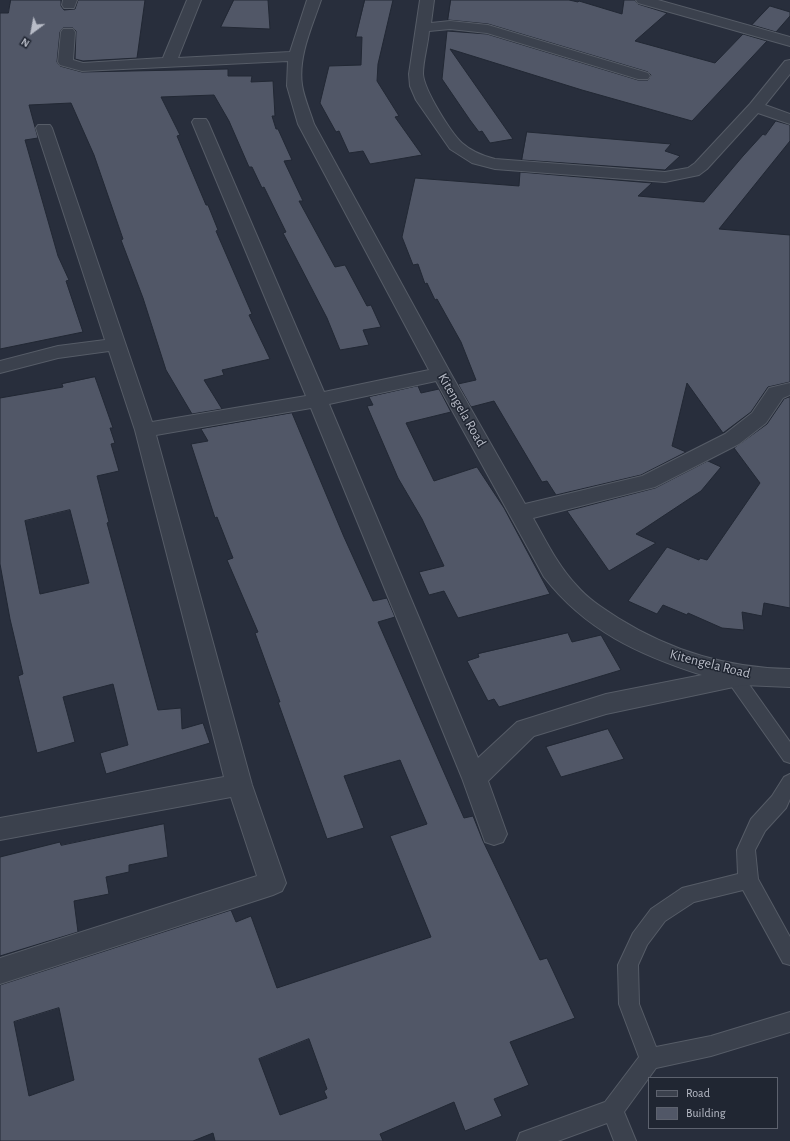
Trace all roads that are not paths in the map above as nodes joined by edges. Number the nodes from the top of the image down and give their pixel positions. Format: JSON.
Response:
{"nodes":[{"id":1,"x":194,"y":0,"type":"edge"},
{"id":2,"x":314,"y":0,"type":"edge"},
{"id":3,"x":427,"y":0,"type":"edge"},
{"id":4,"x":652,"y":1,"type":"edge"},
{"id":5,"x":422,"y":28,"type":"junction"},
{"id":6,"x":68,"y":32,"type":"dead end"},
{"id":7,"x":790,"y":42,"type":"edge"},
{"id":8,"x":296,"y":56,"type":"junction"},
{"id":9,"x":169,"y":63,"type":"junction"},
{"id":10,"x":790,"y":64,"type":"edge"},
{"id":11,"x":643,"y":76,"type":"dead end"},
{"id":12,"x":755,"y":107,"type":"junction"},
{"id":13,"x":790,"y":119,"type":"edge"},
{"id":14,"x":200,"y":122,"type":"dead end"},
{"id":15,"x":44,"y":128,"type":"dead end"},
{"id":16,"x":116,"y":344,"type":"junction"},
{"id":17,"x":0,"y":367,"type":"edge"},
{"id":18,"x":441,"y":374,"type":"junction"},
{"id":19,"x":790,"y":389,"type":"edge"},
{"id":20,"x":318,"y":400,"type":"junction"},
{"id":21,"x":145,"y":430,"type":"junction"},
{"id":22,"x":520,"y":513,"type":"junction"},
{"id":23,"x":737,"y":677,"type":"junction"},
{"id":24,"x":790,"y":678,"type":"edge"},
{"id":25,"x":790,"y":756,"type":"edge"},
{"id":26,"x":474,"y":778,"type":"junction"},
{"id":27,"x":790,"y":782,"type":"edge"},
{"id":28,"x":239,"y":785,"type":"junction"},
{"id":29,"x":0,"y":829,"type":"edge"},
{"id":30,"x":494,"y":834,"type":"dead end"},
{"id":31,"x":748,"y":880,"type":"junction"},
{"id":32,"x":790,"y":956,"type":"edge"},
{"id":33,"x":0,"y":971,"type":"edge"},
{"id":34,"x":790,"y":1022,"type":"edge"},
{"id":35,"x":650,"y":1059,"type":"junction"},
{"id":36,"x":612,"y":1110,"type":"junction"},
{"id":37,"x":528,"y":1141,"type":"edge"},
{"id":38,"x":625,"y":1141,"type":"edge"}],
"edges":[{"from":1,"to":9,"type":"street"},
{"from":2,"to":8,"type":"street","name":"Kitengela Road"},
{"from":3,"to":5,"type":"street"},
{"from":4,"to":7,"type":"street"},
{"from":5,"to":11,"type":"street"},
{"from":5,"to":12,"type":"street"},
{"from":6,"to":9,"type":"street"},
{"from":8,"to":9,"type":"street"},
{"from":8,"to":18,"type":"street","name":"Kitengela Road"},
{"from":10,"to":12,"type":"street"},
{"from":12,"to":13,"type":"street"},
{"from":14,"to":20,"type":"street"},
{"from":15,"to":16,"type":"street"},
{"from":16,"to":17,"type":"street"},
{"from":16,"to":21,"type":"street"},
{"from":18,"to":20,"type":"street"},
{"from":18,"to":22,"type":"street","name":"Kitengela Road"},
{"from":19,"to":22,"type":"street"},
{"from":20,"to":21,"type":"street"},
{"from":20,"to":26,"type":"street"},
{"from":21,"to":28,"type":"street"},
{"from":22,"to":23,"type":"street","name":"Kitengela Road"},
{"from":23,"to":24,"type":"street","name":"Kitengela Road"},
{"from":23,"to":25,"type":"lane"},
{"from":23,"to":26,"type":"street"},
{"from":26,"to":30,"type":"street"},
{"from":27,"to":31,"type":"lane"},
{"from":28,"to":29,"type":"street"},
{"from":28,"to":33,"type":"street"},
{"from":31,"to":32,"type":"lane"},
{"from":31,"to":35,"type":"lane"},
{"from":34,"to":35,"type":"lane"},
{"from":35,"to":36,"type":"lane"},
{"from":36,"to":37,"type":"lane"},
{"from":36,"to":38,"type":"lane"}]}
